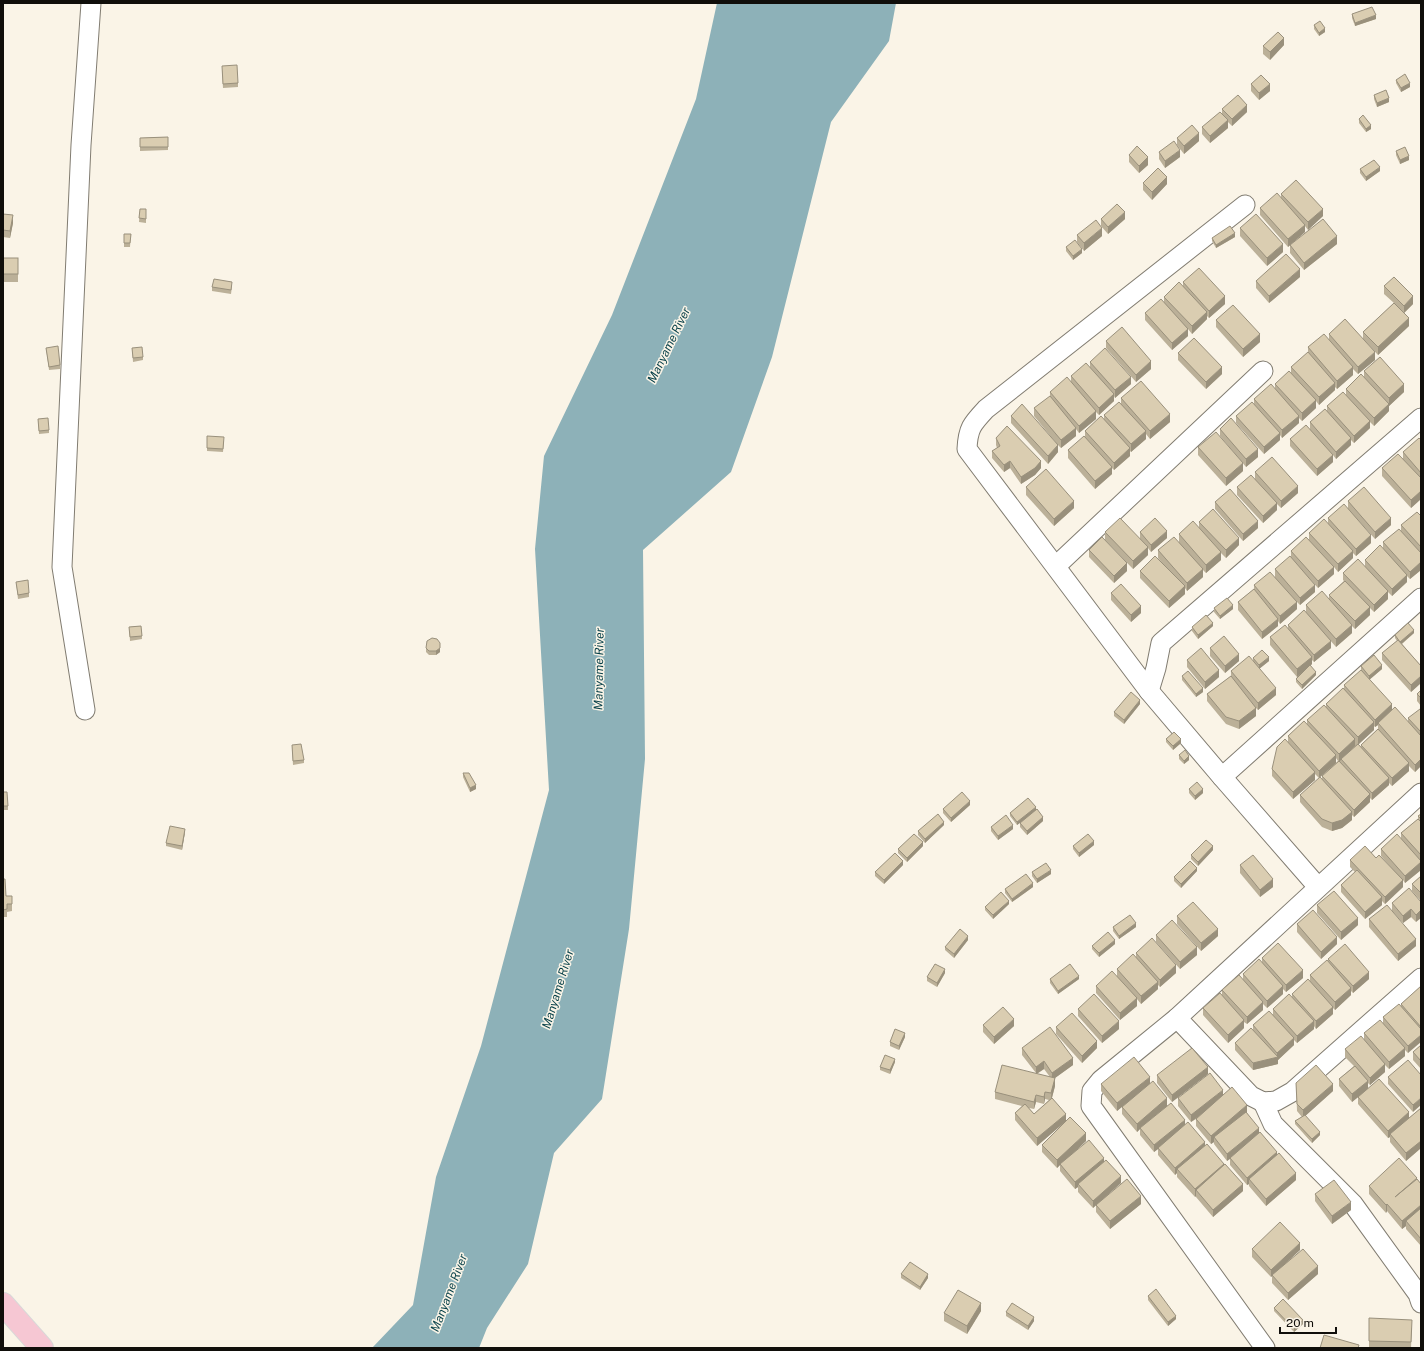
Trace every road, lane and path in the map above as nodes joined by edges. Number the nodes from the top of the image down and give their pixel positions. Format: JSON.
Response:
{"nodes":[{"id":1,"x":91,"y":3,"type":"edge"},
{"id":2,"x":1245,"y":205,"type":"dead end"},
{"id":3,"x":1263,"y":371,"type":"dead end"},
{"id":4,"x":1421,"y":418,"type":"edge"},
{"id":5,"x":1056,"y":566,"type":"junction"},
{"id":6,"x":1421,"y":598,"type":"edge"},
{"id":7,"x":1149,"y":691,"type":"junction"},
{"id":8,"x":85,"y":710,"type":"dead end"},
{"id":9,"x":1222,"y":777,"type":"junction"},
{"id":10,"x":1421,"y":793,"type":"edge"},
{"id":11,"x":1318,"y":887,"type":"junction"},
{"id":12,"x":1421,"y":978,"type":"edge"},
{"id":13,"x":1177,"y":1018,"type":"junction"},
{"id":14,"x":1263,"y":1102,"type":"junction"},
{"id":15,"x":1421,"y":1303,"type":"edge"},
{"id":16,"x":3,"y":1304,"type":"edge"},
{"id":17,"x":42,"y":1348,"type":"edge"},
{"id":18,"x":1265,"y":1348,"type":"edge"}],
"edges":[{"from":1,"to":8,"type":"street"},
{"from":2,"to":5,"type":"street"},
{"from":3,"to":5,"type":"street"},
{"from":4,"to":7,"type":"street"},
{"from":5,"to":7,"type":"street"},
{"from":6,"to":9,"type":"street"},
{"from":7,"to":9,"type":"street"},
{"from":9,"to":11,"type":"street"},
{"from":10,"to":11,"type":"street"},
{"from":11,"to":13,"type":"street"},
{"from":12,"to":14,"type":"street"},
{"from":13,"to":14,"type":"street"},
{"from":13,"to":18,"type":"street"},
{"from":14,"to":15,"type":"street"},
{"from":16,"to":17,"type":"main road"}]}
